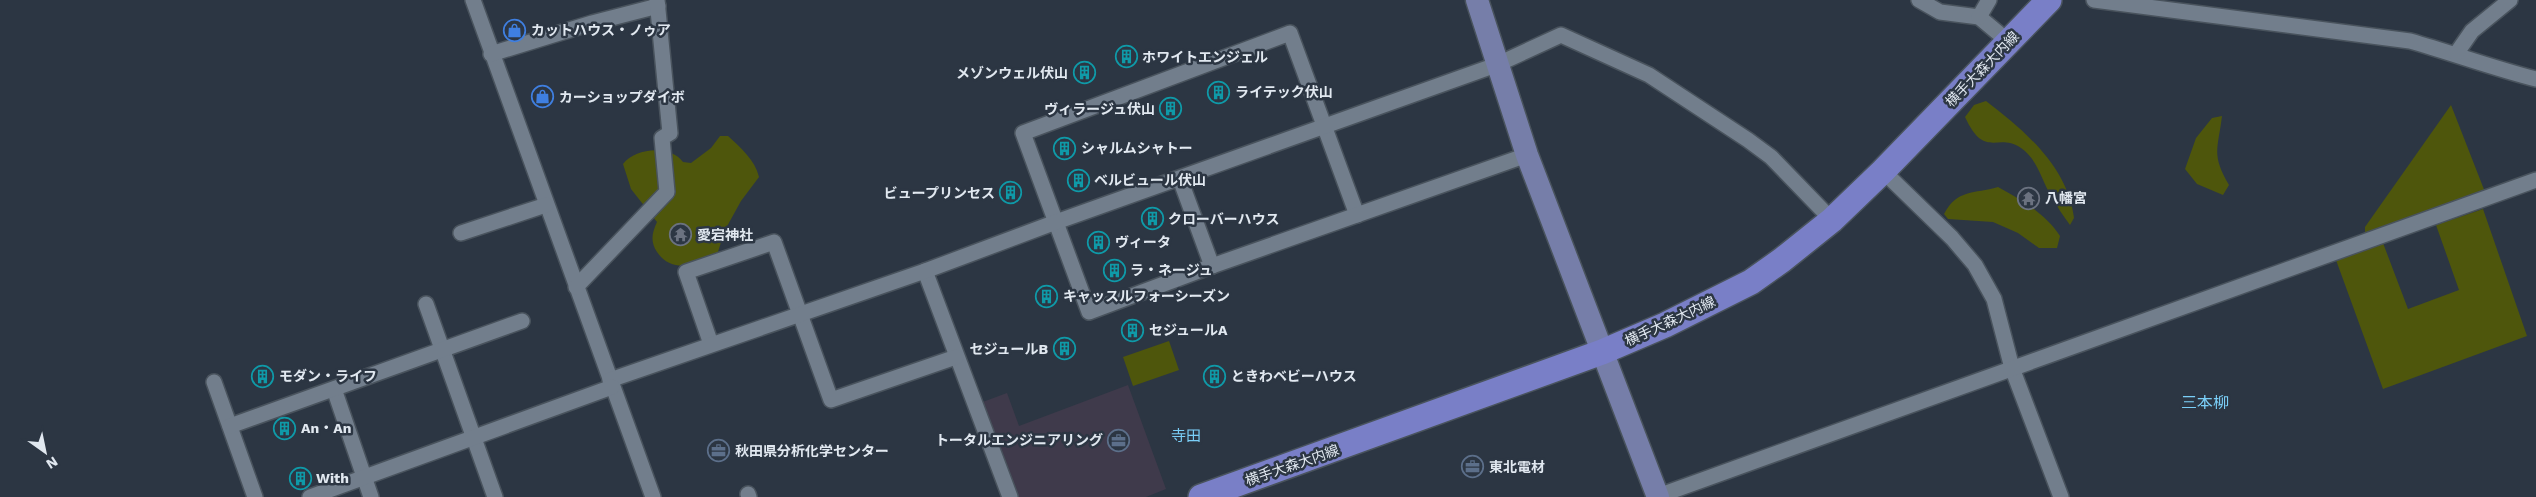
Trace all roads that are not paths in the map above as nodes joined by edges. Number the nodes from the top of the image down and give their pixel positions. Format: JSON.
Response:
{"nodes":[{"id":1,"x":472,"y":0,"type":"edge"},
{"id":2,"x":1477,"y":0,"type":"edge"},
{"id":3,"x":1919,"y":0,"type":"edge"},
{"id":4,"x":1989,"y":0,"type":"edge"},
{"id":5,"x":2049,"y":0,"type":"edge"},
{"id":6,"x":2094,"y":0,"type":"edge"},
{"id":7,"x":2510,"y":0,"type":"edge"},
{"id":8,"x":658,"y":3,"type":"edge"},
{"id":9,"x":1979,"y":17,"type":"junction"},
{"id":10,"x":2009,"y":42,"type":"junction"},
{"id":11,"x":491,"y":54,"type":"junction"},
{"id":12,"x":2456,"y":54,"type":"junction"},
{"id":13,"x":1496,"y":65,"type":"junction"},
{"id":14,"x":2536,"y":79,"type":"edge"},
{"id":15,"x":1325,"y":127,"type":"junction"},
{"id":16,"x":1527,"y":154,"type":"junction"},
{"id":17,"x":1883,"y":171,"type":"junction"},
{"id":18,"x":1180,"y":179,"type":"junction"},
{"id":19,"x":2536,"y":180,"type":"edge"},
{"id":20,"x":546,"y":205,"type":"junction"},
{"id":21,"x":1357,"y":215,"type":"junction"},
{"id":22,"x":1832,"y":220,"type":"junction"},
{"id":23,"x":1056,"y":222,"type":"junction"},
{"id":24,"x":461,"y":233,"type":"dead end"},
{"id":25,"x":1212,"y":266,"type":"junction"},
{"id":26,"x":925,"y":271,"type":"junction"},
{"id":27,"x":576,"y":287,"type":"junction"},
{"id":28,"x":426,"y":304,"type":"dead end"},
{"id":29,"x":799,"y":314,"type":"junction"},
{"id":30,"x":522,"y":321,"type":"dead end"},
{"id":31,"x":711,"y":344,"type":"junction"},
{"id":32,"x":443,"y":350,"type":"junction"},
{"id":33,"x":1602,"y":352,"type":"junction"},
{"id":34,"x":956,"y":357,"type":"junction"},
{"id":35,"x":2012,"y":368,"type":"junction"},
{"id":36,"x":214,"y":382,"type":"dead end"},
{"id":37,"x":611,"y":383,"type":"junction"},
{"id":38,"x":334,"y":389,"type":"junction"},
{"id":39,"x":230,"y":426,"type":"junction"},
{"id":40,"x":474,"y":438,"type":"junction"},
{"id":41,"x":364,"y":477,"type":"junction"},
{"id":42,"x":255,"y":497,"type":"edge"},
{"id":43,"x":310,"y":497,"type":"edge"},
{"id":44,"x":371,"y":497,"type":"edge"},
{"id":45,"x":495,"y":497,"type":"edge"},
{"id":46,"x":653,"y":497,"type":"edge"},
{"id":47,"x":1010,"y":497,"type":"edge"},
{"id":48,"x":1201,"y":497,"type":"edge"},
{"id":49,"x":1658,"y":497,"type":"edge"},
{"id":50,"x":2061,"y":497,"type":"edge"}],
"edges":[{"from":1,"to":11,"type":"street"},
{"from":2,"to":13,"type":"street"},
{"from":3,"to":9,"type":"street"},
{"from":4,"to":9,"type":"street"},
{"from":5,"to":10,"type":"main road","name":"横手大森大内線"},
{"from":6,"to":12,"type":"street"},
{"from":7,"to":12,"type":"street"},
{"from":8,"to":11,"type":"street"},
{"from":8,"to":27,"type":"street"},
{"from":9,"to":10,"type":"street"},
{"from":10,"to":17,"type":"main road","name":"横手大森大内線"},
{"from":11,"to":20,"type":"street"},
{"from":12,"to":14,"type":"street"},
{"from":13,"to":15,"type":"street"},
{"from":13,"to":16,"type":"street"},
{"from":13,"to":22,"type":"street"},
{"from":15,"to":18,"type":"street"},
{"from":15,"to":21,"type":"street"},
{"from":15,"to":23,"type":"street"},
{"from":16,"to":21,"type":"street"},
{"from":16,"to":33,"type":"street"},
{"from":17,"to":22,"type":"main road","name":"横手大森大内線"},
{"from":17,"to":35,"type":"street"},
{"from":18,"to":23,"type":"street"},
{"from":18,"to":25,"type":"street"},
{"from":19,"to":35,"type":"street"},
{"from":20,"to":24,"type":"street"},
{"from":20,"to":27,"type":"street"},
{"from":21,"to":25,"type":"street"},
{"from":22,"to":33,"type":"main road","name":"横手大森大内線"},
{"from":23,"to":25,"type":"street"},
{"from":23,"to":26,"type":"street"},
{"from":26,"to":29,"type":"street"},
{"from":26,"to":34,"type":"street"},
{"from":27,"to":37,"type":"street"},
{"from":28,"to":32,"type":"street"},
{"from":29,"to":31,"type":"street"},
{"from":29,"to":31,"type":"street"},
{"from":29,"to":34,"type":"street"},
{"from":30,"to":32,"type":"street"},
{"from":31,"to":37,"type":"street"},
{"from":32,"to":38,"type":"street"},
{"from":32,"to":40,"type":"street"},
{"from":33,"to":48,"type":"main road","name":"横手大森大内線"},
{"from":33,"to":49,"type":"street"},
{"from":34,"to":47,"type":"street"},
{"from":35,"to":49,"type":"street"},
{"from":35,"to":50,"type":"street"},
{"from":36,"to":39,"type":"street"},
{"from":37,"to":40,"type":"street"},
{"from":37,"to":46,"type":"street"},
{"from":38,"to":39,"type":"street"},
{"from":38,"to":41,"type":"street"},
{"from":39,"to":42,"type":"street"},
{"from":40,"to":41,"type":"street"},
{"from":40,"to":45,"type":"street"},
{"from":41,"to":43,"type":"street"},
{"from":41,"to":44,"type":"street"}]}
